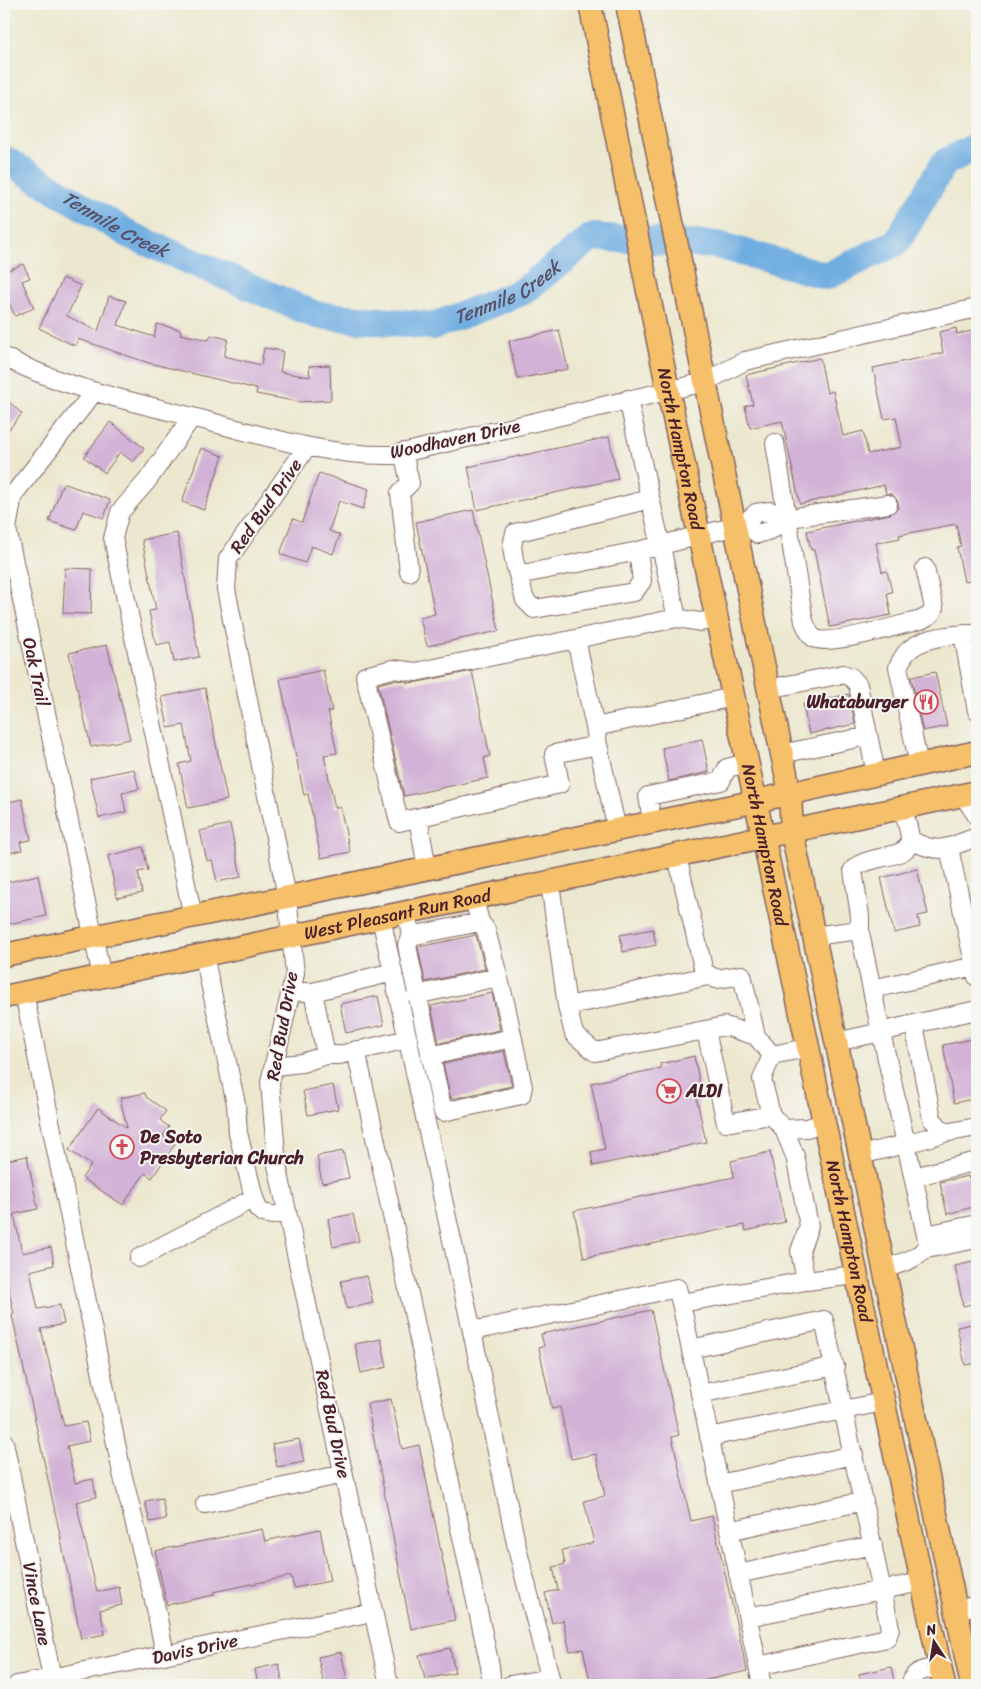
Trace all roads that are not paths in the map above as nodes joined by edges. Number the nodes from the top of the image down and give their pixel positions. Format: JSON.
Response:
{"nodes":[{"id":1,"x":590,"y":4,"type":"edge"},
{"id":2,"x":627,"y":4,"type":"edge"},
{"id":3,"x":977,"y":308,"type":"edge"},
{"id":4,"x":4,"y":358,"type":"edge"},
{"id":5,"x":705,"y":382,"type":"junction"},
{"id":6,"x":668,"y":390,"type":"junction"},
{"id":7,"x":94,"y":392,"type":"junction"},
{"id":8,"x":628,"y":399,"type":"junction"},
{"id":9,"x":192,"y":417,"type":"junction"},
{"id":10,"x":775,"y":443,"type":"dead end"},
{"id":11,"x":308,"y":447,"type":"junction"},
{"id":12,"x":403,"y":452,"type":"junction"},
{"id":13,"x":650,"y":499,"type":"junction"},
{"id":14,"x":888,"y":504,"type":"dead end"},
{"id":15,"x":783,"y":520,"type":"junction"},
{"id":16,"x":739,"y":525,"type":"junction"},
{"id":17,"x":699,"y":535,"type":"junction"},
{"id":18,"x":660,"y":544,"type":"junction"},
{"id":19,"x":638,"y":551,"type":"junction"},
{"id":20,"x":925,"y":568,"type":"dead end"},
{"id":21,"x":409,"y":572,"type":"dead end"},
{"id":22,"x":518,"y":575,"type":"junction"},
{"id":23,"x":677,"y":618,"type":"junction"},
{"id":24,"x":717,"y":619,"type":"junction"},
{"id":25,"x":970,"y":634,"type":"edge"},
{"id":26,"x":576,"y":639,"type":"junction"},
{"id":27,"x":768,"y":689,"type":"junction"},
{"id":28,"x":733,"y":697,"type":"junction"},
{"id":29,"x":977,"y":711,"type":"edge"},
{"id":30,"x":595,"y":727,"type":"junction"},
{"id":31,"x":868,"y":736,"type":"junction"},
{"id":32,"x":598,"y":745,"type":"junction"},
{"id":33,"x":977,"y":752,"type":"edge"},
{"id":34,"x":782,"y":754,"type":"junction"},
{"id":35,"x":747,"y":763,"type":"junction"},
{"id":36,"x":919,"y":765,"type":"junction"},
{"id":37,"x":876,"y":774,"type":"junction"},
{"id":38,"x":790,"y":793,"type":"junction"},
{"id":39,"x":970,"y":793,"type":"edge"},
{"id":40,"x":755,"y":801,"type":"junction"},
{"id":41,"x":903,"y":808,"type":"junction"},
{"id":42,"x":977,"y":816,"type":"edge"},
{"id":43,"x":418,"y":818,"type":"junction"},
{"id":44,"x":652,"y":822,"type":"junction"},
{"id":45,"x":617,"y":830,"type":"junction"},
{"id":46,"x":792,"y":832,"type":"junction"},
{"id":47,"x":977,"y":837,"type":"edge"},
{"id":48,"x":762,"y":838,"type":"junction"},
{"id":49,"x":910,"y":840,"type":"junction"},
{"id":50,"x":949,"y":848,"type":"junction"},
{"id":51,"x":677,"y":856,"type":"junction"},
{"id":52,"x":427,"y":868,"type":"junction"},
{"id":53,"x":550,"y":883,"type":"junction"},
{"id":54,"x":287,"y":897,"type":"junction"},
{"id":55,"x":474,"y":899,"type":"junction"},
{"id":56,"x":406,"y":913,"type":"junction"},
{"id":57,"x":193,"y":917,"type":"junction"},
{"id":58,"x":381,"y":918,"type":"junction"},
{"id":59,"x":480,"y":922,"type":"junction"},
{"id":60,"x":860,"y":933,"type":"junction"},
{"id":61,"x":411,"y":936,"type":"junction"},
{"id":62,"x":814,"y":936,"type":"junction"},
{"id":63,"x":94,"y":937,"type":"junction"},
{"id":64,"x":291,"y":937,"type":"junction"},
{"id":65,"x":204,"y":955,"type":"junction"},
{"id":66,"x":4,"y":956,"type":"edge"},
{"id":67,"x":393,"y":972,"type":"junction"},
{"id":68,"x":976,"y":972,"type":"edge"},
{"id":69,"x":708,"y":976,"type":"junction"},
{"id":70,"x":102,"y":977,"type":"junction"},
{"id":71,"x":498,"y":977,"type":"junction"},
{"id":72,"x":872,"y":989,"type":"junction"},
{"id":73,"x":291,"y":991,"type":"junction"},
{"id":74,"x":313,"y":992,"type":"junction"},
{"id":75,"x":416,"y":994,"type":"junction"},
{"id":76,"x":14,"y":995,"type":"edge"},
{"id":77,"x":568,"y":1006,"type":"junction"},
{"id":78,"x":977,"y":1010,"type":"edge"},
{"id":79,"x":914,"y":1024,"type":"junction"},
{"id":80,"x":706,"y":1030,"type":"junction"},
{"id":81,"x":881,"y":1032,"type":"junction"},
{"id":82,"x":756,"y":1036,"type":"junction"},
{"id":83,"x":512,"y":1038,"type":"junction"},
{"id":84,"x":408,"y":1039,"type":"junction"},
{"id":85,"x":836,"y":1042,"type":"junction"},
{"id":86,"x":807,"y":1048,"type":"junction"},
{"id":87,"x":356,"y":1050,"type":"junction"},
{"id":88,"x":326,"y":1055,"type":"junction"},
{"id":89,"x":772,"y":1055,"type":"junction"},
{"id":90,"x":430,"y":1056,"type":"junction"},
{"id":91,"x":274,"y":1066,"type":"junction"},
{"id":92,"x":443,"y":1112,"type":"junction"},
{"id":93,"x":771,"y":1115,"type":"junction"},
{"id":94,"x":425,"y":1119,"type":"junction"},
{"id":95,"x":823,"y":1123,"type":"junction"},
{"id":96,"x":977,"y":1127,"type":"edge"},
{"id":97,"x":784,"y":1129,"type":"junction"},
{"id":98,"x":944,"y":1133,"type":"junction"},
{"id":99,"x":906,"y":1144,"type":"junction"},
{"id":100,"x":860,"y":1155,"type":"junction"},
{"id":101,"x":977,"y":1161,"type":"edge"},
{"id":102,"x":977,"y":1171,"type":"edge"},
{"id":103,"x":914,"y":1177,"type":"junction"},
{"id":104,"x":254,"y":1198,"type":"junction"},
{"id":105,"x":287,"y":1212,"type":"junction"},
{"id":106,"x":977,"y":1224,"type":"edge"},
{"id":107,"x":977,"y":1239,"type":"edge"},
{"id":108,"x":926,"y":1242,"type":"junction"},
{"id":109,"x":139,"y":1258,"type":"dead end"},
{"id":110,"x":884,"y":1269,"type":"junction"},
{"id":111,"x":856,"y":1275,"type":"junction"},
{"id":112,"x":806,"y":1281,"type":"junction"},
{"id":113,"x":681,"y":1303,"type":"junction"},
{"id":114,"x":472,"y":1331,"type":"junction"},
{"id":115,"x":691,"y":1349,"type":"junction"},
{"id":116,"x":835,"y":1366,"type":"junction"},
{"id":117,"x":700,"y":1394,"type":"junction"},
{"id":118,"x":883,"y":1402,"type":"junction"},
{"id":119,"x":845,"y":1410,"type":"junction"},
{"id":120,"x":709,"y":1437,"type":"junction"},
{"id":121,"x":4,"y":1442,"type":"edge"},
{"id":122,"x":854,"y":1455,"type":"junction"},
{"id":123,"x":344,"y":1474,"type":"junction"},
{"id":124,"x":719,"y":1484,"type":"junction"},
{"id":125,"x":864,"y":1501,"type":"junction"},
{"id":126,"x":205,"y":1504,"type":"dead end"},
{"id":127,"x":729,"y":1531,"type":"junction"},
{"id":128,"x":873,"y":1545,"type":"junction"},
{"id":129,"x":738,"y":1574,"type":"junction"},
{"id":130,"x":921,"y":1582,"type":"junction"},
{"id":131,"x":882,"y":1590,"type":"junction"},
{"id":132,"x":967,"y":1608,"type":"edge"},
{"id":133,"x":373,"y":1612,"type":"junction"},
{"id":134,"x":748,"y":1617,"type":"junction"},
{"id":135,"x":165,"y":1655,"type":"junction"},
{"id":136,"x":758,"y":1666,"type":"junction"},
{"id":137,"x":942,"y":1676,"type":"edge"},
{"id":138,"x":52,"y":1678,"type":"junction"},
{"id":139,"x":551,"y":1681,"type":"edge"},
{"id":140,"x":17,"y":1685,"type":"edge"},
{"id":141,"x":389,"y":1685,"type":"edge"},
{"id":142,"x":491,"y":1685,"type":"edge"},
{"id":143,"x":510,"y":1685,"type":"edge"},
{"id":144,"x":762,"y":1685,"type":"edge"},
{"id":145,"x":911,"y":1685,"type":"edge"},
{"id":146,"x":972,"y":1685,"type":"edge"}],
"edges":[{"from":1,"to":6,"type":"main road","name":"North Hampton Road"},
{"from":2,"to":5,"type":"main road","name":"North Hampton Road"},
{"from":3,"to":5,"type":"street","name":"Woodhaven Drive"},
{"from":4,"to":7,"type":"street","name":"Woodhaven Drive"},
{"from":5,"to":6,"type":"street","name":"Woodhaven Drive"},
{"from":5,"to":16,"type":"main road","name":"North Hampton Road"},
{"from":6,"to":8,"type":"street","name":"Woodhaven Drive"},
{"from":6,"to":17,"type":"main road","name":"North Hampton Road"},
{"from":7,"to":9,"type":"street","name":"Woodhaven Drive"},
{"from":7,"to":63,"type":"street","name":"Oak Trail"},
{"from":8,"to":12,"type":"street","name":"Woodhaven Drive"},
{"from":8,"to":13,"type":"street"},
{"from":9,"to":11,"type":"street","name":"Woodhaven Drive"},
{"from":9,"to":57,"type":"street"},
{"from":10,"to":15,"type":"street"},
{"from":11,"to":12,"type":"street","name":"Woodhaven Drive"},
{"from":11,"to":54,"type":"street","name":"Red Bud Drive"},
{"from":12,"to":21,"type":"street"},
{"from":13,"to":18,"type":"street"},
{"from":13,"to":22,"type":"street"},
{"from":14,"to":15,"type":"street"},
{"from":15,"to":16,"type":"street"},
{"from":15,"to":20,"type":"street"},
{"from":16,"to":17,"type":"street"},
{"from":16,"to":27,"type":"main road","name":"North Hampton Road"},
{"from":17,"to":18,"type":"street"},
{"from":17,"to":24,"type":"main road","name":"North Hampton Road"},
{"from":18,"to":19,"type":"street"},
{"from":18,"to":23,"type":"street"},
{"from":19,"to":22,"type":"street"},
{"from":19,"to":22,"type":"street"},
{"from":23,"to":24,"type":"street"},
{"from":23,"to":26,"type":"street"},
{"from":24,"to":28,"type":"main road","name":"North Hampton Road"},
{"from":25,"to":29,"type":"street"},
{"from":25,"to":36,"type":"street"},
{"from":26,"to":30,"type":"street"},
{"from":26,"to":43,"type":"street"},
{"from":27,"to":31,"type":"street"},
{"from":27,"to":34,"type":"main road","name":"North Hampton Road"},
{"from":28,"to":30,"type":"street"},
{"from":28,"to":35,"type":"main road","name":"North Hampton Road"},
{"from":30,"to":32,"type":"street"},
{"from":31,"to":34,"type":"street"},
{"from":31,"to":37,"type":"street"},
{"from":32,"to":43,"type":"street"},
{"from":32,"to":45,"type":"street"},
{"from":33,"to":36,"type":"main road"},
{"from":34,"to":38,"type":"main road","name":"North Hampton Road"},
{"from":35,"to":40,"type":"main road","name":"North Hampton Road"},
{"from":35,"to":44,"type":"street"},
{"from":36,"to":37,"type":"main road"},
{"from":37,"to":38,"type":"main road"},
{"from":38,"to":40,"type":"main road"},
{"from":38,"to":46,"type":"main road","name":"North Hampton Road"},
{"from":39,"to":41,"type":"main road","name":"West Pleasant Run Road"},
{"from":39,"to":42,"type":"street"},
{"from":40,"to":44,"type":"main road"},
{"from":40,"to":48,"type":"main road","name":"North Hampton Road"},
{"from":41,"to":46,"type":"main road","name":"West Pleasant Run Road"},
{"from":41,"to":49,"type":"street"},
{"from":43,"to":52,"type":"street"},
{"from":44,"to":45,"type":"main road"},
{"from":45,"to":52,"type":"main road"},
{"from":46,"to":48,"type":"main road","name":"West Pleasant Run Road"},
{"from":46,"to":62,"type":"main road","name":"North Hampton Road"},
{"from":47,"to":50,"type":"street"},
{"from":48,"to":51,"type":"main road","name":"West Pleasant Run Road"},
{"from":48,"to":86,"type":"main road","name":"North Hampton Road"},
{"from":49,"to":50,"type":"street"},
{"from":49,"to":60,"type":"street"},
{"from":50,"to":68,"type":"street"},
{"from":51,"to":53,"type":"main road","name":"West Pleasant Run Road"},
{"from":51,"to":69,"type":"street"},
{"from":52,"to":54,"type":"main road"},
{"from":53,"to":55,"type":"main road","name":"West Pleasant Run Road"},
{"from":53,"to":77,"type":"street"},
{"from":54,"to":57,"type":"main road"},
{"from":54,"to":64,"type":"street","name":"Red Bud Drive"},
{"from":55,"to":56,"type":"main road","name":"West Pleasant Run Road"},
{"from":55,"to":59,"type":"street"},
{"from":56,"to":58,"type":"main road","name":"West Pleasant Run Road"},
{"from":56,"to":61,"type":"street"},
{"from":57,"to":63,"type":"main road"},
{"from":58,"to":64,"type":"main road","name":"West Pleasant Run Road"},
{"from":58,"to":67,"type":"street"},
{"from":59,"to":61,"type":"street"},
{"from":59,"to":71,"type":"street"},
{"from":60,"to":62,"type":"street"},
{"from":60,"to":72,"type":"street"},
{"from":61,"to":75,"type":"street"},
{"from":62,"to":85,"type":"main road","name":"North Hampton Road"},
{"from":63,"to":66,"type":"main road"},
{"from":63,"to":70,"type":"street","name":"Oak Trail"},
{"from":64,"to":65,"type":"main road","name":"West Pleasant Run Road"},
{"from":64,"to":73,"type":"street","name":"Red Bud Drive"},
{"from":65,"to":70,"type":"main road","name":"West Pleasant Run Road"},
{"from":65,"to":104,"type":"street"},
{"from":67,"to":74,"type":"street"},
{"from":67,"to":84,"type":"street"},
{"from":68,"to":72,"type":"street"},
{"from":69,"to":77,"type":"street"},
{"from":69,"to":82,"type":"street"},
{"from":70,"to":76,"type":"main road","name":"West Pleasant Run Road"},
{"from":71,"to":75,"type":"street"},
{"from":71,"to":83,"type":"street"},
{"from":72,"to":81,"type":"street"},
{"from":73,"to":74,"type":"street"},
{"from":73,"to":91,"type":"street","name":"Red Bud Drive"},
{"from":74,"to":88,"type":"street"},
{"from":75,"to":90,"type":"street"},
{"from":76,"to":135,"type":"street"},
{"from":77,"to":80,"type":"street"},
{"from":78,"to":79,"type":"street"},
{"from":79,"to":81,"type":"street"},
{"from":79,"to":98,"type":"street"},
{"from":80,"to":82,"type":"street"},
{"from":80,"to":93,"type":"street"},
{"from":81,"to":85,"type":"street"},
{"from":81,"to":99,"type":"street"},
{"from":82,"to":89,"type":"street"},
{"from":83,"to":90,"type":"street"},
{"from":83,"to":92,"type":"street"},
{"from":84,"to":87,"type":"street"},
{"from":84,"to":94,"type":"street"},
{"from":85,"to":86,"type":"main road"},
{"from":85,"to":100,"type":"main road","name":"North Hampton Road"},
{"from":86,"to":89,"type":"street"},
{"from":86,"to":95,"type":"main road","name":"North Hampton Road"},
{"from":87,"to":88,"type":"street"},
{"from":87,"to":142,"type":"street"},
{"from":88,"to":91,"type":"street"},
{"from":89,"to":93,"type":"street"},
{"from":90,"to":92,"type":"street"},
{"from":91,"to":105,"type":"street","name":"Red Bud Drive"},
{"from":92,"to":94,"type":"street"},
{"from":93,"to":97,"type":"street"},
{"from":94,"to":114,"type":"street"},
{"from":95,"to":97,"type":"street"},
{"from":95,"to":111,"type":"main road","name":"North Hampton Road"},
{"from":96,"to":98,"type":"street"},
{"from":97,"to":112,"type":"street"},
{"from":98,"to":99,"type":"street"},
{"from":99,"to":100,"type":"street"},
{"from":99,"to":103,"type":"street"},
{"from":100,"to":110,"type":"main road","name":"North Hampton Road"},
{"from":101,"to":103,"type":"street"},
{"from":102,"to":103,"type":"street"},
{"from":103,"to":108,"type":"street"},
{"from":104,"to":105,"type":"street"},
{"from":104,"to":109,"type":"street"},
{"from":105,"to":123,"type":"street","name":"Red Bud Drive"},
{"from":106,"to":108,"type":"street"},
{"from":107,"to":108,"type":"street"},
{"from":108,"to":110,"type":"street"},
{"from":110,"to":111,"type":"main road"},
{"from":110,"to":132,"type":"main road","name":"North Hampton Road"},
{"from":111,"to":112,"type":"street"},
{"from":111,"to":118,"type":"main road","name":"North Hampton Road"},
{"from":112,"to":113,"type":"street"},
{"from":113,"to":114,"type":"street"},
{"from":113,"to":115,"type":"street"},
{"from":114,"to":139,"type":"street"},
{"from":115,"to":116,"type":"street"},
{"from":115,"to":117,"type":"street"},
{"from":116,"to":117,"type":"street"},
{"from":116,"to":119,"type":"street"},
{"from":117,"to":120,"type":"street"},
{"from":118,"to":119,"type":"street"},
{"from":118,"to":130,"type":"main road","name":"North Hampton Road"},
{"from":119,"to":120,"type":"street"},
{"from":119,"to":122,"type":"street"},
{"from":120,"to":124,"type":"street"},
{"from":121,"to":138,"type":"street","name":"Vince Lane"},
{"from":122,"to":124,"type":"street"},
{"from":122,"to":125,"type":"street"},
{"from":123,"to":126,"type":"street"},
{"from":123,"to":133,"type":"street","name":"Red Bud Drive"},
{"from":124,"to":127,"type":"street"},
{"from":125,"to":127,"type":"street"},
{"from":125,"to":128,"type":"street"},
{"from":127,"to":129,"type":"street"},
{"from":128,"to":129,"type":"street"},
{"from":128,"to":131,"type":"street"},
{"from":129,"to":134,"type":"street"},
{"from":130,"to":131,"type":"street"},
{"from":130,"to":137,"type":"main road","name":"North Hampton Road"},
{"from":131,"to":134,"type":"street"},
{"from":131,"to":136,"type":"street"},
{"from":132,"to":146,"type":"main road","name":"North Hampton Road"},
{"from":133,"to":135,"type":"street","name":"Davis Drive"},
{"from":133,"to":141,"type":"street","name":"Red Bud Drive"},
{"from":134,"to":136,"type":"street"},
{"from":135,"to":138,"type":"street","name":"Davis Drive"},
{"from":136,"to":144,"type":"street"},
{"from":137,"to":145,"type":"street"},
{"from":138,"to":140,"type":"street","name":"Davis Drive"},
{"from":139,"to":143,"type":"street"}]}
